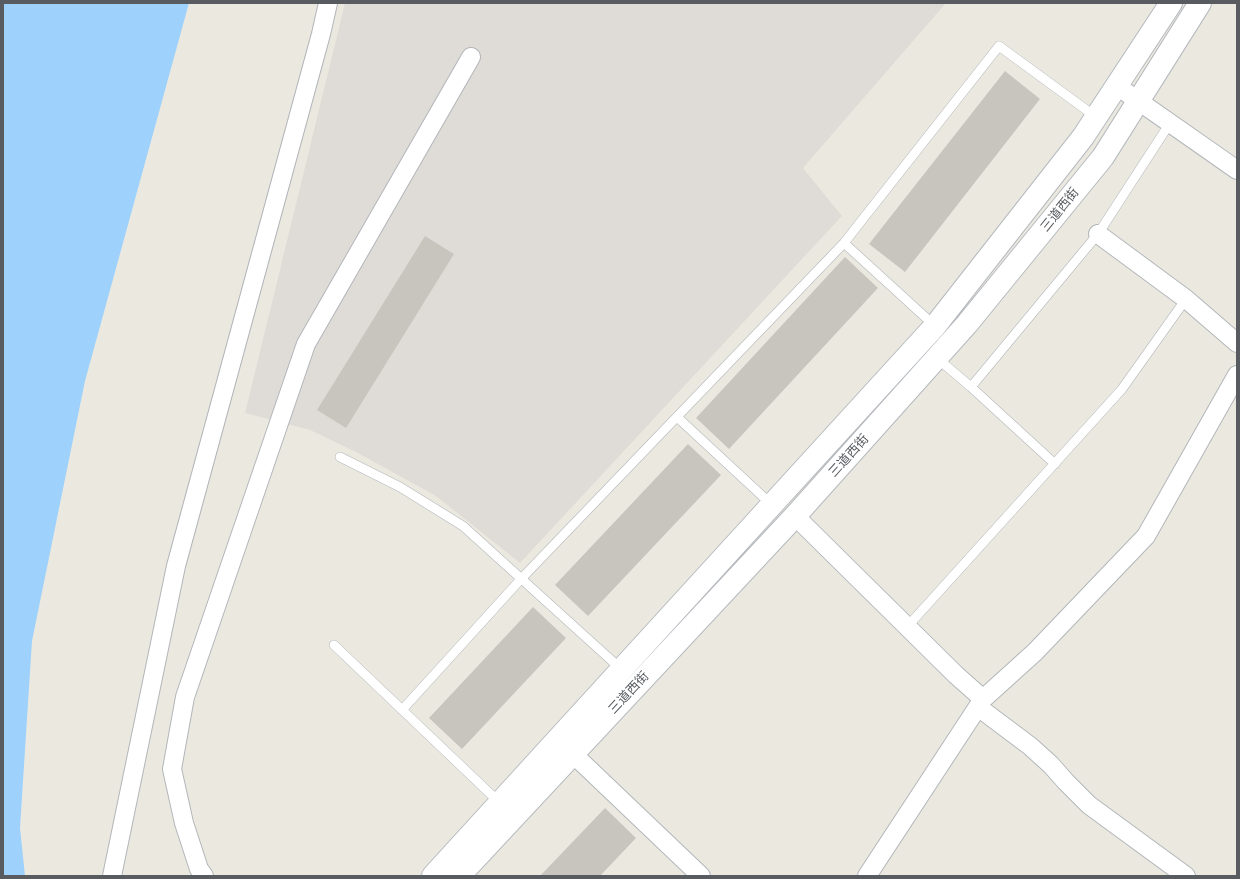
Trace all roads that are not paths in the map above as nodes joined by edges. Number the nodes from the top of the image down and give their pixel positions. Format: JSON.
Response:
{"nodes":[{"id":1,"x":328,"y":3,"type":"edge"},
{"id":2,"x":1171,"y":3,"type":"edge"},
{"id":3,"x":1200,"y":3,"type":"edge"},
{"id":4,"x":471,"y":57,"type":"dead end"},
{"id":5,"x":1117,"y":86,"type":"junction"},
{"id":6,"x":1138,"y":100,"type":"junction"},
{"id":7,"x":1096,"y":117,"type":"junction"},
{"id":8,"x":1170,"y":123,"type":"junction"},
{"id":9,"x":1237,"y":170,"type":"edge"},
{"id":10,"x":1098,"y":234,"type":"junction"},
{"id":11,"x":844,"y":243,"type":"junction"},
{"id":12,"x":1186,"y":299,"type":"junction"},
{"id":13,"x":935,"y":326,"type":"junction"},
{"id":14,"x":1237,"y":343,"type":"edge"},
{"id":15,"x":937,"y":358,"type":"junction"},
{"id":16,"x":1237,"y":375,"type":"edge"},
{"id":17,"x":971,"y":387,"type":"junction"},
{"id":18,"x":677,"y":417,"type":"junction"},
{"id":19,"x":340,"y":457,"type":"dead end"},
{"id":20,"x":1055,"y":464,"type":"junction"},
{"id":21,"x":772,"y":505,"type":"junction"},
{"id":22,"x":795,"y":516,"type":"junction"},
{"id":23,"x":522,"y":579,"type":"junction"},
{"id":24,"x":907,"y":627,"type":"junction"},
{"id":25,"x":334,"y":645,"type":"dead end"},
{"id":26,"x":622,"y":670,"type":"junction"},
{"id":27,"x":980,"y":703,"type":"junction"},
{"id":28,"x":402,"y":710,"type":"junction"},
{"id":29,"x":573,"y":754,"type":"junction"},
{"id":30,"x":500,"y":802,"type":"junction"},
{"id":31,"x":112,"y":876,"type":"edge"},
{"id":32,"x":204,"y":876,"type":"edge"},
{"id":33,"x":433,"y":876,"type":"edge"},
{"id":34,"x":458,"y":876,"type":"edge"},
{"id":35,"x":701,"y":876,"type":"edge"},
{"id":36,"x":867,"y":876,"type":"edge"},
{"id":37,"x":1186,"y":876,"type":"edge"}],
"edges":[{"from":1,"to":31,"type":"street"},
{"from":2,"to":5,"type":"main road"},
{"from":3,"to":6,"type":"main road","name":"三道西街"},
{"from":4,"to":32,"type":"street"},
{"from":5,"to":6,"type":"street"},
{"from":5,"to":7,"type":"main road"},
{"from":6,"to":8,"type":"street"},
{"from":6,"to":15,"type":"main road","name":"三道西街"},
{"from":7,"to":11,"type":"lane"},
{"from":7,"to":13,"type":"main road"},
{"from":8,"to":9,"type":"street"},
{"from":8,"to":10,"type":"lane"},
{"from":10,"to":12,"type":"street"},
{"from":10,"to":17,"type":"lane"},
{"from":11,"to":13,"type":"lane"},
{"from":11,"to":18,"type":"lane"},
{"from":12,"to":14,"type":"street"},
{"from":12,"to":20,"type":"lane"},
{"from":13,"to":21,"type":"main road"},
{"from":15,"to":17,"type":"lane"},
{"from":15,"to":22,"type":"main road","name":"三道西街"},
{"from":16,"to":27,"type":"street"},
{"from":17,"to":20,"type":"lane"},
{"from":18,"to":21,"type":"lane"},
{"from":18,"to":23,"type":"lane"},
{"from":19,"to":23,"type":"lane"},
{"from":20,"to":24,"type":"lane"},
{"from":21,"to":26,"type":"main road"},
{"from":22,"to":24,"type":"street"},
{"from":22,"to":29,"type":"main road","name":"三道西街"},
{"from":23,"to":26,"type":"lane"},
{"from":23,"to":28,"type":"lane"},
{"from":24,"to":27,"type":"street"},
{"from":25,"to":28,"type":"lane"},
{"from":26,"to":30,"type":"main road"},
{"from":27,"to":36,"type":"street"},
{"from":27,"to":37,"type":"street"},
{"from":28,"to":30,"type":"lane"},
{"from":29,"to":34,"type":"main road","name":"三道西街"},
{"from":29,"to":35,"type":"street"},
{"from":30,"to":33,"type":"main road"}]}
